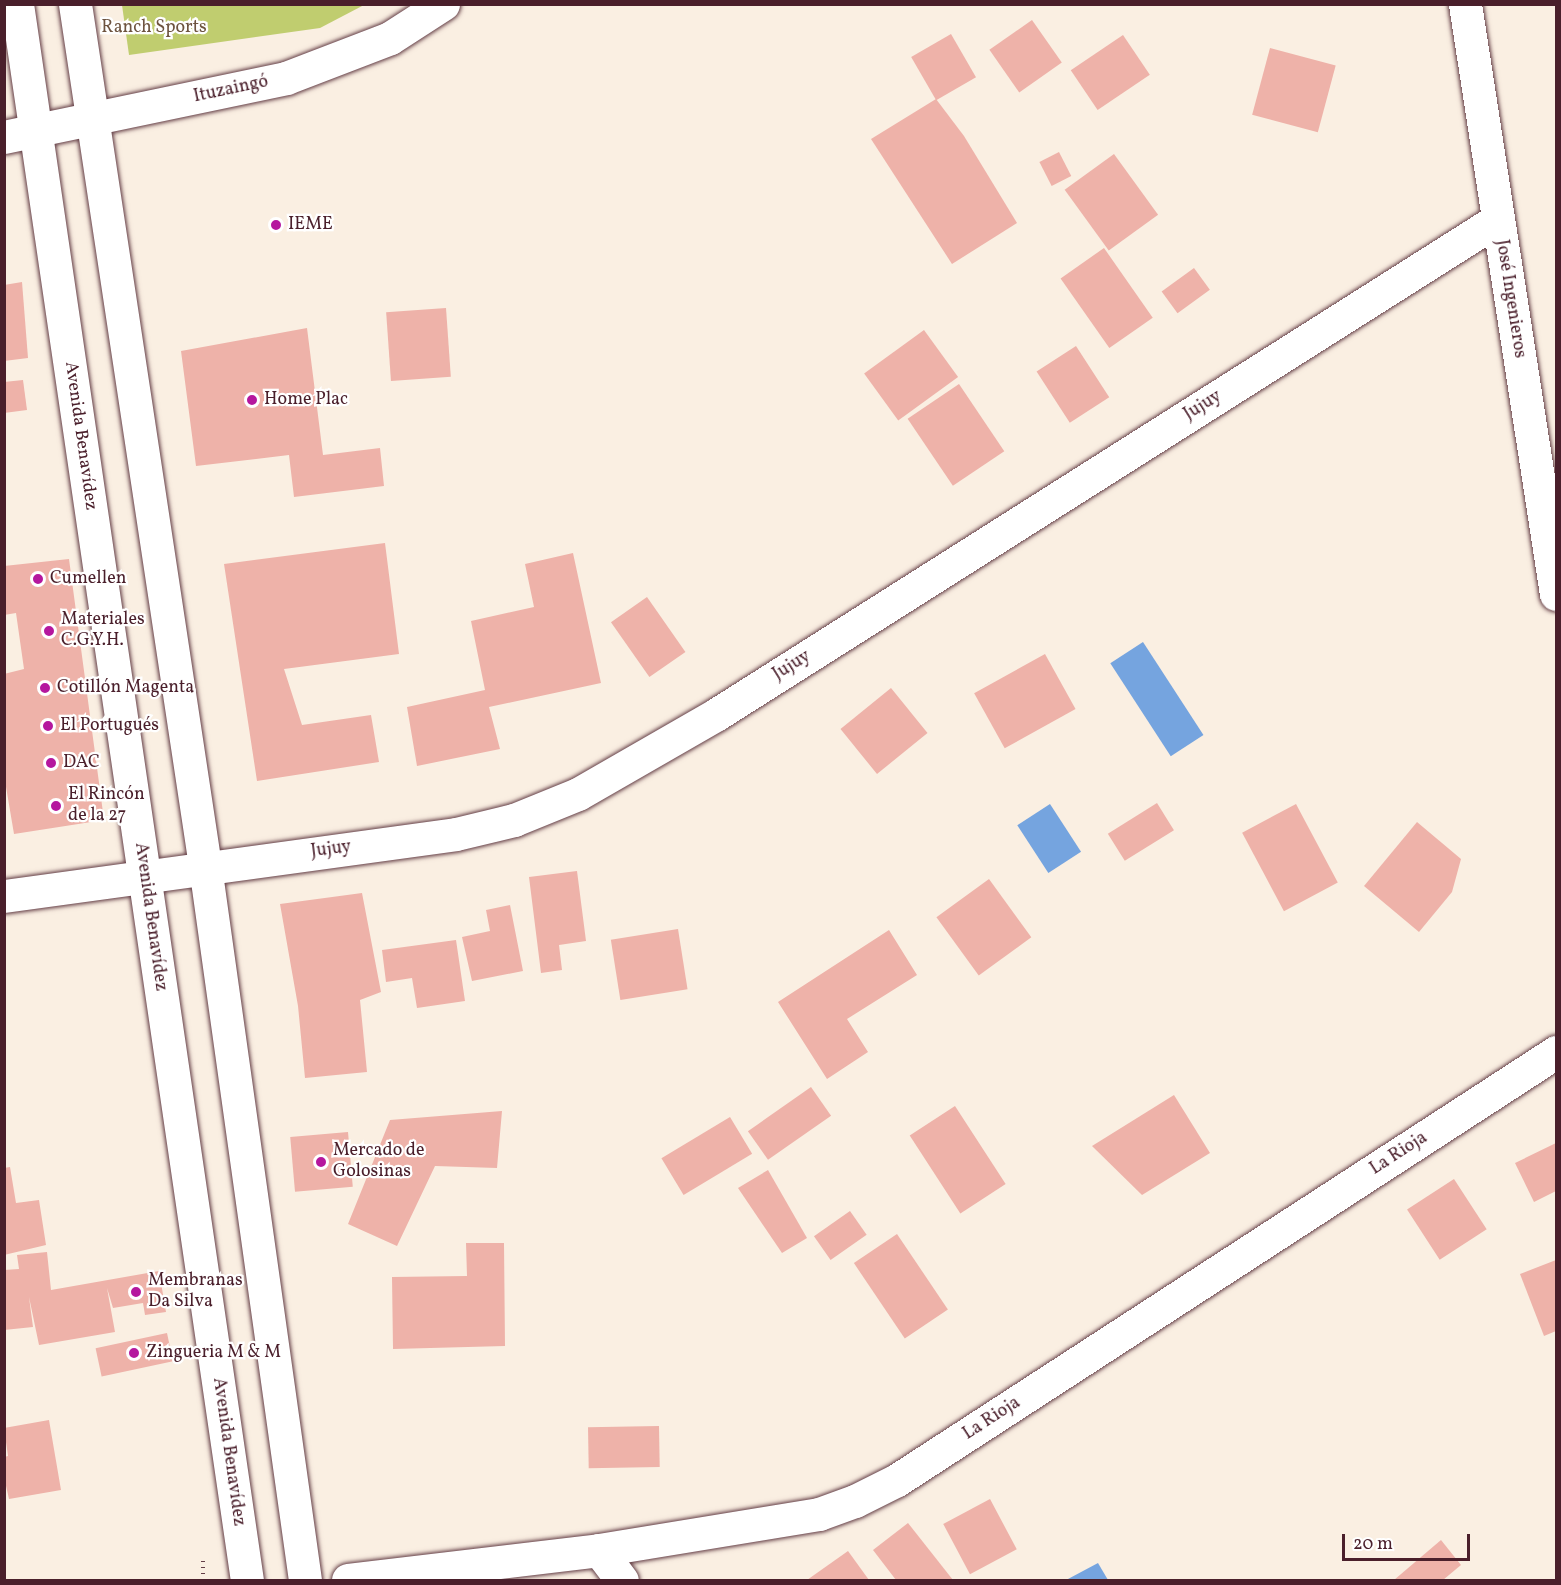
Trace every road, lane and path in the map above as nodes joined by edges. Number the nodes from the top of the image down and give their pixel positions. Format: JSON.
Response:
{"nodes":[{"id":1,"x":17,"y":4,"type":"edge"},
{"id":2,"x":75,"y":4,"type":"edge"},
{"id":3,"x":443,"y":4,"type":"edge"},
{"id":4,"x":1465,"y":4,"type":"edge"},
{"id":5,"x":93,"y":120,"type":"junction"},
{"id":6,"x":36,"y":132,"type":"junction"},
{"id":7,"x":4,"y":137,"type":"edge"},
{"id":8,"x":1497,"y":220,"type":"junction"},
{"id":9,"x":1557,"y":594,"type":"edge"},
{"id":10,"x":205,"y":866,"type":"junction"},
{"id":11,"x":144,"y":874,"type":"junction"},
{"id":12,"x":4,"y":896,"type":"edge"},
{"id":13,"x":1557,"y":1052,"type":"edge"},
{"id":14,"x":599,"y":1550,"type":"junction"},
{"id":15,"x":247,"y":1581,"type":"edge"},
{"id":16,"x":305,"y":1581,"type":"edge"},
{"id":17,"x":348,"y":1581,"type":"edge"},
{"id":18,"x":621,"y":1581,"type":"edge"}],
"edges":[{"from":1,"to":6,"type":"street","name":"Avenida Benavídez"},
{"from":2,"to":5,"type":"street"},
{"from":3,"to":5,"type":"street","name":"Ituzaingó"},
{"from":4,"to":8,"type":"street","name":"José Ingenieros"},
{"from":5,"to":6,"type":"street","name":"Ituzaingó"},
{"from":5,"to":10,"type":"street"},
{"from":6,"to":7,"type":"street","name":"Ituzaingó"},
{"from":6,"to":11,"type":"street","name":"Avenida Benavídez"},
{"from":8,"to":9,"type":"street","name":"José Ingenieros"},
{"from":8,"to":10,"type":"street","name":"Jujuy"},
{"from":10,"to":11,"type":"street","name":"Jujuy"},
{"from":10,"to":16,"type":"street"},
{"from":11,"to":12,"type":"street","name":"Jujuy"},
{"from":11,"to":15,"type":"street","name":"Avenida Benavídez"},
{"from":13,"to":14,"type":"street","name":"La Rioja"},
{"from":14,"to":17,"type":"street","name":"La Rioja"},
{"from":14,"to":18,"type":"street"}]}
